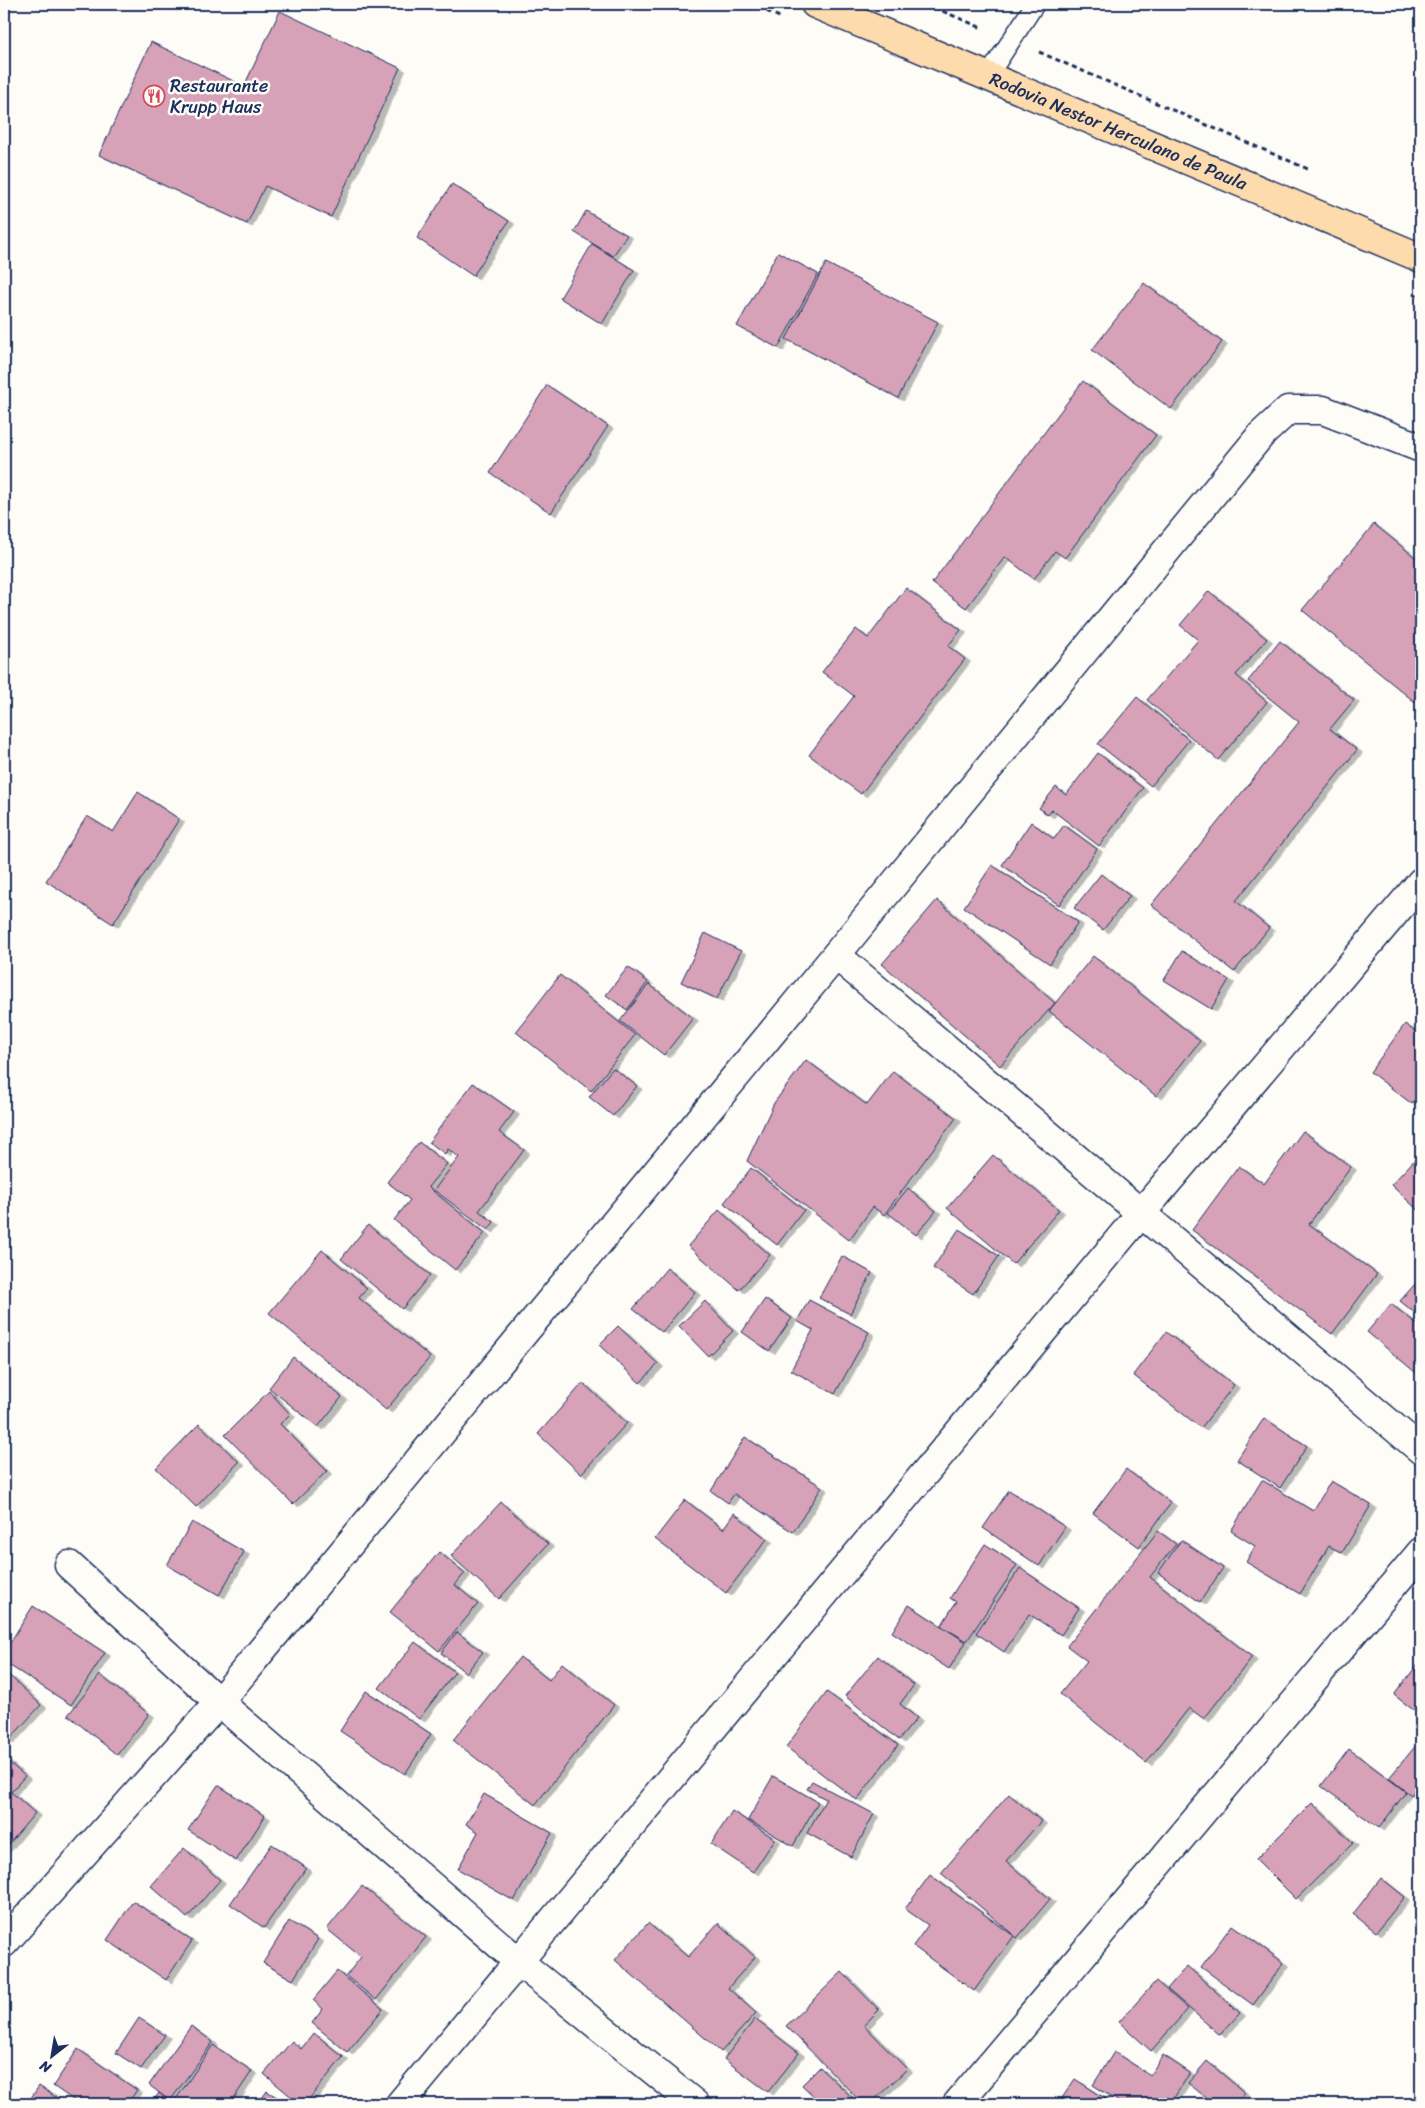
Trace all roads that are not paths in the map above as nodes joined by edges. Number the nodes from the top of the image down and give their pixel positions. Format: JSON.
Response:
{"nodes":[{"id":1,"x":816,"y":4,"type":"edge"},
{"id":2,"x":1035,"y":4,"type":"edge"},
{"id":3,"x":988,"y":76,"type":"junction"},
{"id":4,"x":1421,"y":258,"type":"edge"},
{"id":5,"x":1421,"y":448,"type":"edge"},
{"id":6,"x":1421,"y":882,"type":"edge"},
{"id":7,"x":836,"y":955,"type":"junction"},
{"id":8,"x":1142,"y":1212,"type":"junction"},
{"id":9,"x":1421,"y":1450,"type":"edge"},
{"id":10,"x":1421,"y":1552,"type":"edge"},
{"id":11,"x":69,"y":1565,"type":"dead end"},
{"id":12,"x":218,"y":1702,"type":"junction"},
{"id":13,"x":4,"y":1943,"type":"edge"},
{"id":14,"x":519,"y":1962,"type":"junction"},
{"id":15,"x":400,"y":2104,"type":"edge"},
{"id":16,"x":695,"y":2104,"type":"edge"},
{"id":17,"x":958,"y":2104,"type":"edge"}],
"edges":[{"from":1,"to":3,"type":"main road","name":"Rodovia Nestor Herculano de Paula"},
{"from":2,"to":3,"type":"lane"},
{"from":3,"to":4,"type":"main road","name":"Rodovia Nestor Herculano de Paula"},
{"from":5,"to":7,"type":"street"},
{"from":6,"to":8,"type":"street"},
{"from":7,"to":8,"type":"street"},
{"from":7,"to":12,"type":"street"},
{"from":8,"to":9,"type":"street"},
{"from":8,"to":14,"type":"street"},
{"from":10,"to":17,"type":"street"},
{"from":11,"to":12,"type":"street"},
{"from":12,"to":13,"type":"street"},
{"from":12,"to":14,"type":"street"},
{"from":14,"to":15,"type":"street"},
{"from":14,"to":16,"type":"street"}]}
